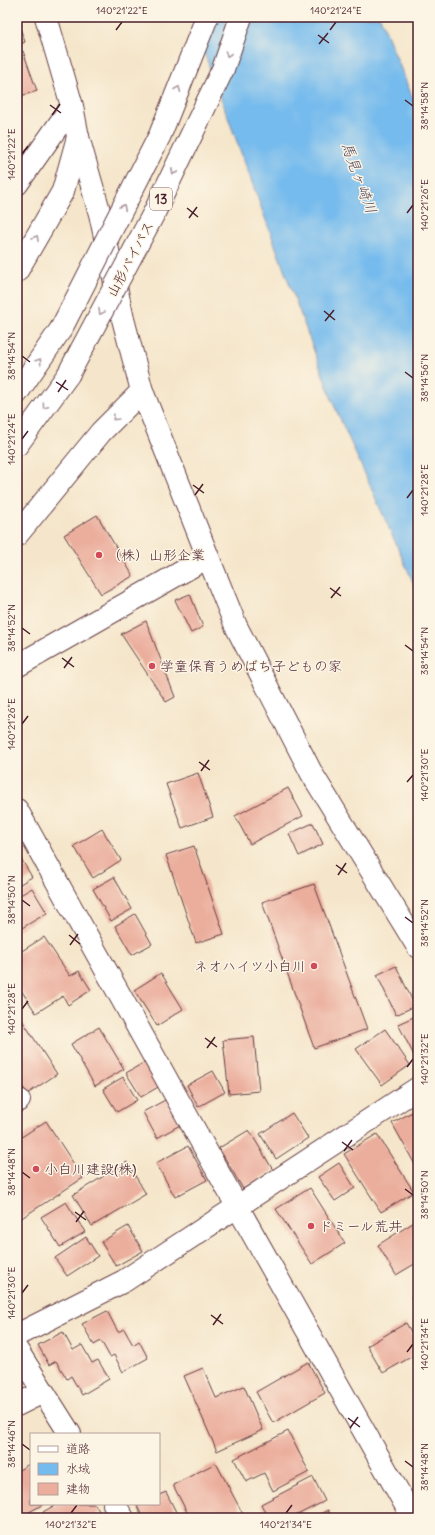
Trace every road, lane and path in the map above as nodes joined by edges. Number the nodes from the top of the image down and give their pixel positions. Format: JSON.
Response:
{"nodes":[{"id":1,"x":46,"y":17,"type":"edge"},
{"id":2,"x":208,"y":17,"type":"edge"},
{"id":3,"x":241,"y":17,"type":"edge"},
{"id":4,"x":72,"y":106,"type":"junction"},
{"id":5,"x":78,"y":137,"type":"junction"},
{"id":6,"x":17,"y":184,"type":"edge"},
{"id":7,"x":17,"y":272,"type":"edge"},
{"id":8,"x":142,"y":390,"type":"junction"},
{"id":9,"x":17,"y":393,"type":"edge"},
{"id":10,"x":17,"y":445,"type":"edge"},
{"id":11,"x":17,"y":535,"type":"edge"},
{"id":12,"x":208,"y":557,"type":"junction"},
{"id":13,"x":17,"y":666,"type":"edge"},
{"id":14,"x":17,"y":810,"type":"edge"},
{"id":15,"x":418,"y":947,"type":"edge"},
{"id":16,"x":418,"y":1088,"type":"edge"},
{"id":17,"x":237,"y":1206,"type":"junction"},
{"id":18,"x":17,"y":1335,"type":"edge"},
{"id":19,"x":17,"y":1350,"type":"edge"},
{"id":20,"x":43,"y":1392,"type":"junction"},
{"id":21,"x":17,"y":1405,"type":"edge"},
{"id":22,"x":69,"y":1433,"type":"edge"},
{"id":23,"x":115,"y":1505,"type":"edge"},
{"id":24,"x":123,"y":1518,"type":"edge"},
{"id":25,"x":413,"y":1518,"type":"edge"}],
"edges":[{"from":1,"to":4,"type":"main road"},
{"from":9,"to":2,"type":"main road","name":"山形バイパス","number":"13","one_way":true,"bridge":true},
{"from":3,"to":10,"type":"main road","name":"山形バイパス","number":"13","one_way":true,"bridge":true},
{"from":4,"to":5,"type":"main road"},
{"from":4,"to":6,"type":"main road"},
{"from":7,"to":5,"type":"main road","one_way":true},
{"from":5,"to":8,"type":"main road"},
{"from":8,"to":11,"type":"main road","one_way":true},
{"from":8,"to":12,"type":"main road"},
{"from":12,"to":13,"type":"main road"},
{"from":12,"to":15,"type":"main road"},
{"from":14,"to":17,"type":"main road"},
{"from":16,"to":17,"type":"main road"},
{"from":17,"to":18,"type":"main road"},
{"from":17,"to":25,"type":"main road"},
{"from":19,"to":20,"type":"main road"},
{"from":20,"to":21,"type":"main road"},
{"from":20,"to":22,"type":"main road"},
{"from":23,"to":24,"type":"main road"}]}
